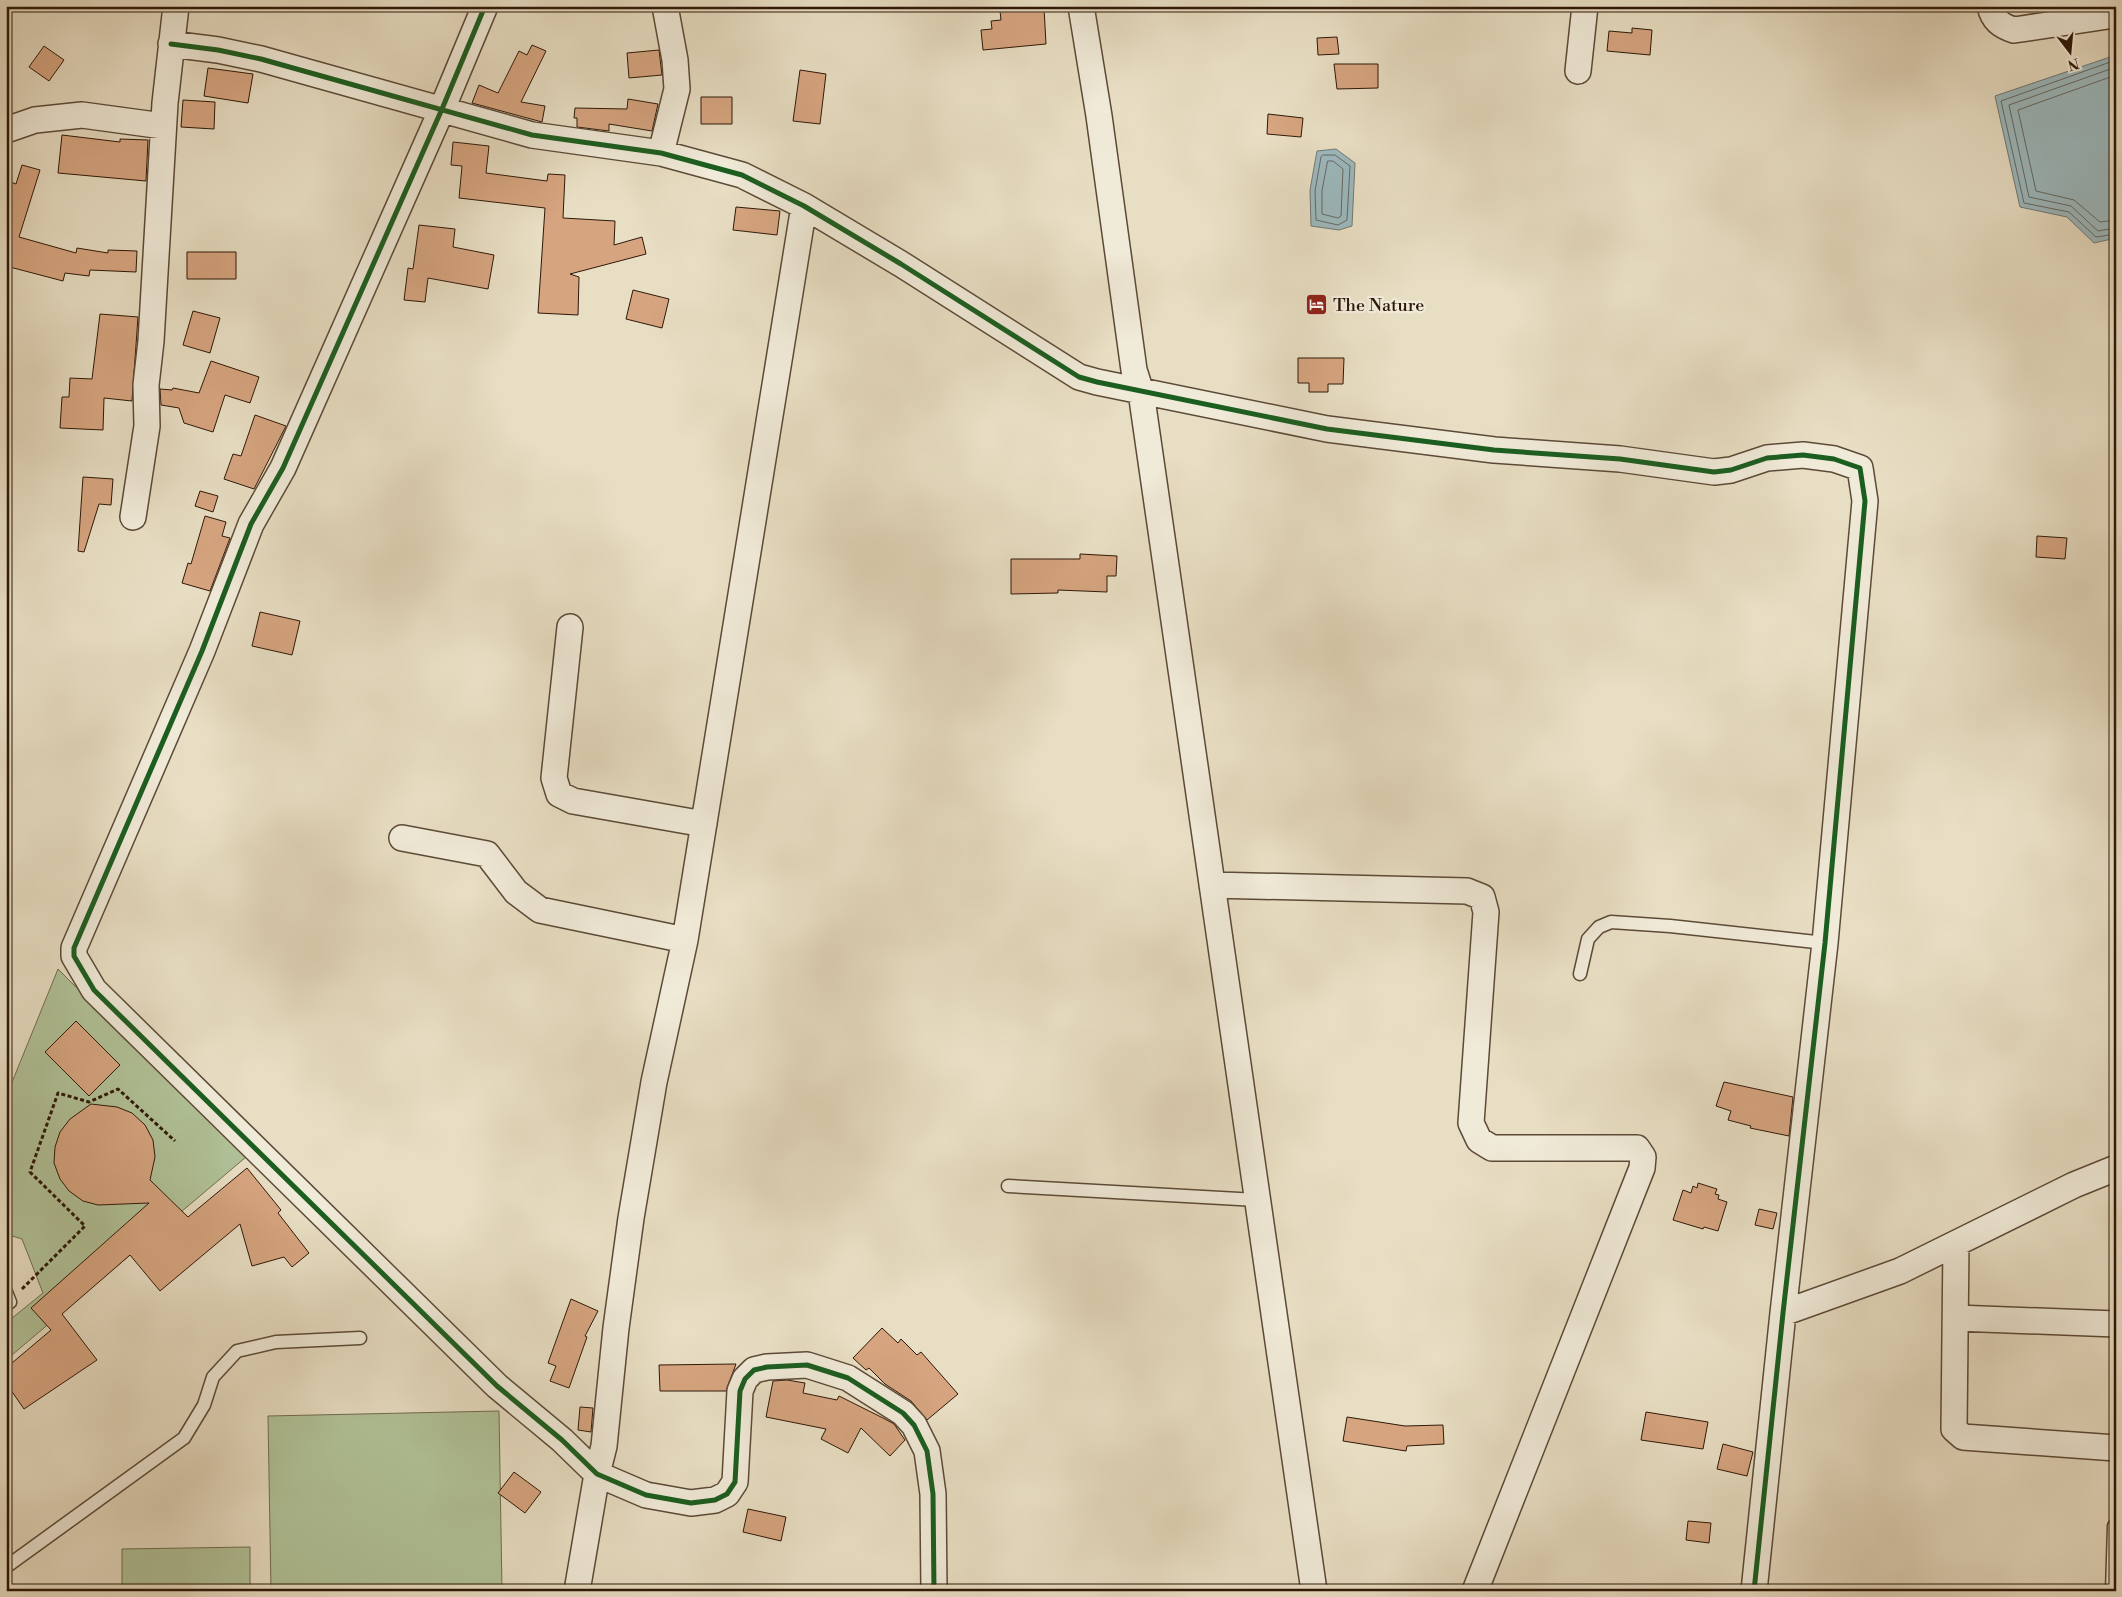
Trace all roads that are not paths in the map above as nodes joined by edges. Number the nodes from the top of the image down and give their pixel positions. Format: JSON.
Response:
{"nodes":[{"id":1,"x":176,"y":6,"type":"edge"},
{"id":2,"x":485,"y":6,"type":"edge"},
{"id":3,"x":665,"y":6,"type":"edge"},
{"id":4,"x":1081,"y":6,"type":"edge"},
{"id":5,"x":1585,"y":6,"type":"edge"},
{"id":6,"x":1990,"y":6,"type":"edge"},
{"id":7,"x":2116,"y":12,"type":"edge"},
{"id":8,"x":171,"y":44,"type":"junction"},
{"id":9,"x":1578,"y":71,"type":"dead end"},
{"id":10,"x":442,"y":109,"type":"junction"},
{"id":11,"x":163,"y":126,"type":"junction"},
{"id":12,"x":6,"y":130,"type":"edge"},
{"id":13,"x":661,"y":153,"type":"junction"},
{"id":14,"x":804,"y":206,"type":"junction"},
{"id":15,"x":1141,"y":392,"type":"junction"},
{"id":16,"x":133,"y":517,"type":"dead end"},
{"id":17,"x":570,"y":627,"type":"dead end"},
{"id":18,"x":704,"y":824,"type":"junction"},
{"id":19,"x":402,"y":838,"type":"dead end"},
{"id":20,"x":1212,"y":885,"type":"junction"},
{"id":21,"x":685,"y":940,"type":"junction"},
{"id":22,"x":1825,"y":943,"type":"junction"},
{"id":23,"x":1580,"y":974,"type":"dead end"},
{"id":24,"x":2116,"y":1168,"type":"edge"},
{"id":25,"x":1008,"y":1186,"type":"dead end"},
{"id":26,"x":1257,"y":1200,"type":"junction"},
{"id":27,"x":1956,"y":1244,"type":"junction"},
{"id":28,"x":1783,"y":1313,"type":"junction"},
{"id":29,"x":1956,"y":1318,"type":"junction"},
{"id":30,"x":2116,"y":1324,"type":"edge"},
{"id":31,"x":360,"y":1338,"type":"dead end"},
{"id":32,"x":2116,"y":1448,"type":"edge"},
{"id":33,"x":597,"y":1474,"type":"junction"},
{"id":34,"x":2114,"y":1526,"type":"dead end"},
{"id":35,"x":6,"y":1567,"type":"edge"},
{"id":36,"x":577,"y":1591,"type":"edge"},
{"id":37,"x":934,"y":1591,"type":"edge"},
{"id":38,"x":1314,"y":1591,"type":"edge"},
{"id":39,"x":1475,"y":1591,"type":"edge"},
{"id":40,"x":1754,"y":1591,"type":"edge"},
{"id":41,"x":2112,"y":1591,"type":"edge"}],
"edges":[{"from":1,"to":8,"type":"street"},
{"from":2,"to":10,"type":"street"},
{"from":3,"to":13,"type":"street"},
{"from":4,"to":15,"type":"street"},
{"from":5,"to":9,"type":"street"},
{"from":6,"to":7,"type":"street"},
{"from":8,"to":10,"type":"street"},
{"from":8,"to":11,"type":"street"},
{"from":10,"to":13,"type":"street"},
{"from":10,"to":33,"type":"street"},
{"from":11,"to":12,"type":"street"},
{"from":11,"to":16,"type":"street"},
{"from":13,"to":14,"type":"street"},
{"from":14,"to":15,"type":"street"},
{"from":14,"to":18,"type":"street"},
{"from":15,"to":20,"type":"street"},
{"from":15,"to":22,"type":"street"},
{"from":17,"to":18,"type":"street"},
{"from":18,"to":21,"type":"street"},
{"from":19,"to":21,"type":"street"},
{"from":20,"to":26,"type":"street"},
{"from":20,"to":39,"type":"street"},
{"from":21,"to":33,"type":"street"},
{"from":22,"to":23,"type":"lane"},
{"from":22,"to":28,"type":"street"},
{"from":24,"to":27,"type":"street"},
{"from":25,"to":26,"type":"lane"},
{"from":26,"to":38,"type":"street"},
{"from":27,"to":28,"type":"street"},
{"from":27,"to":29,"type":"street"},
{"from":28,"to":40,"type":"street"},
{"from":29,"to":30,"type":"street"},
{"from":29,"to":32,"type":"street"},
{"from":31,"to":35,"type":"lane"},
{"from":33,"to":36,"type":"street"},
{"from":33,"to":37,"type":"street"},
{"from":34,"to":41,"type":"lane"}]}
